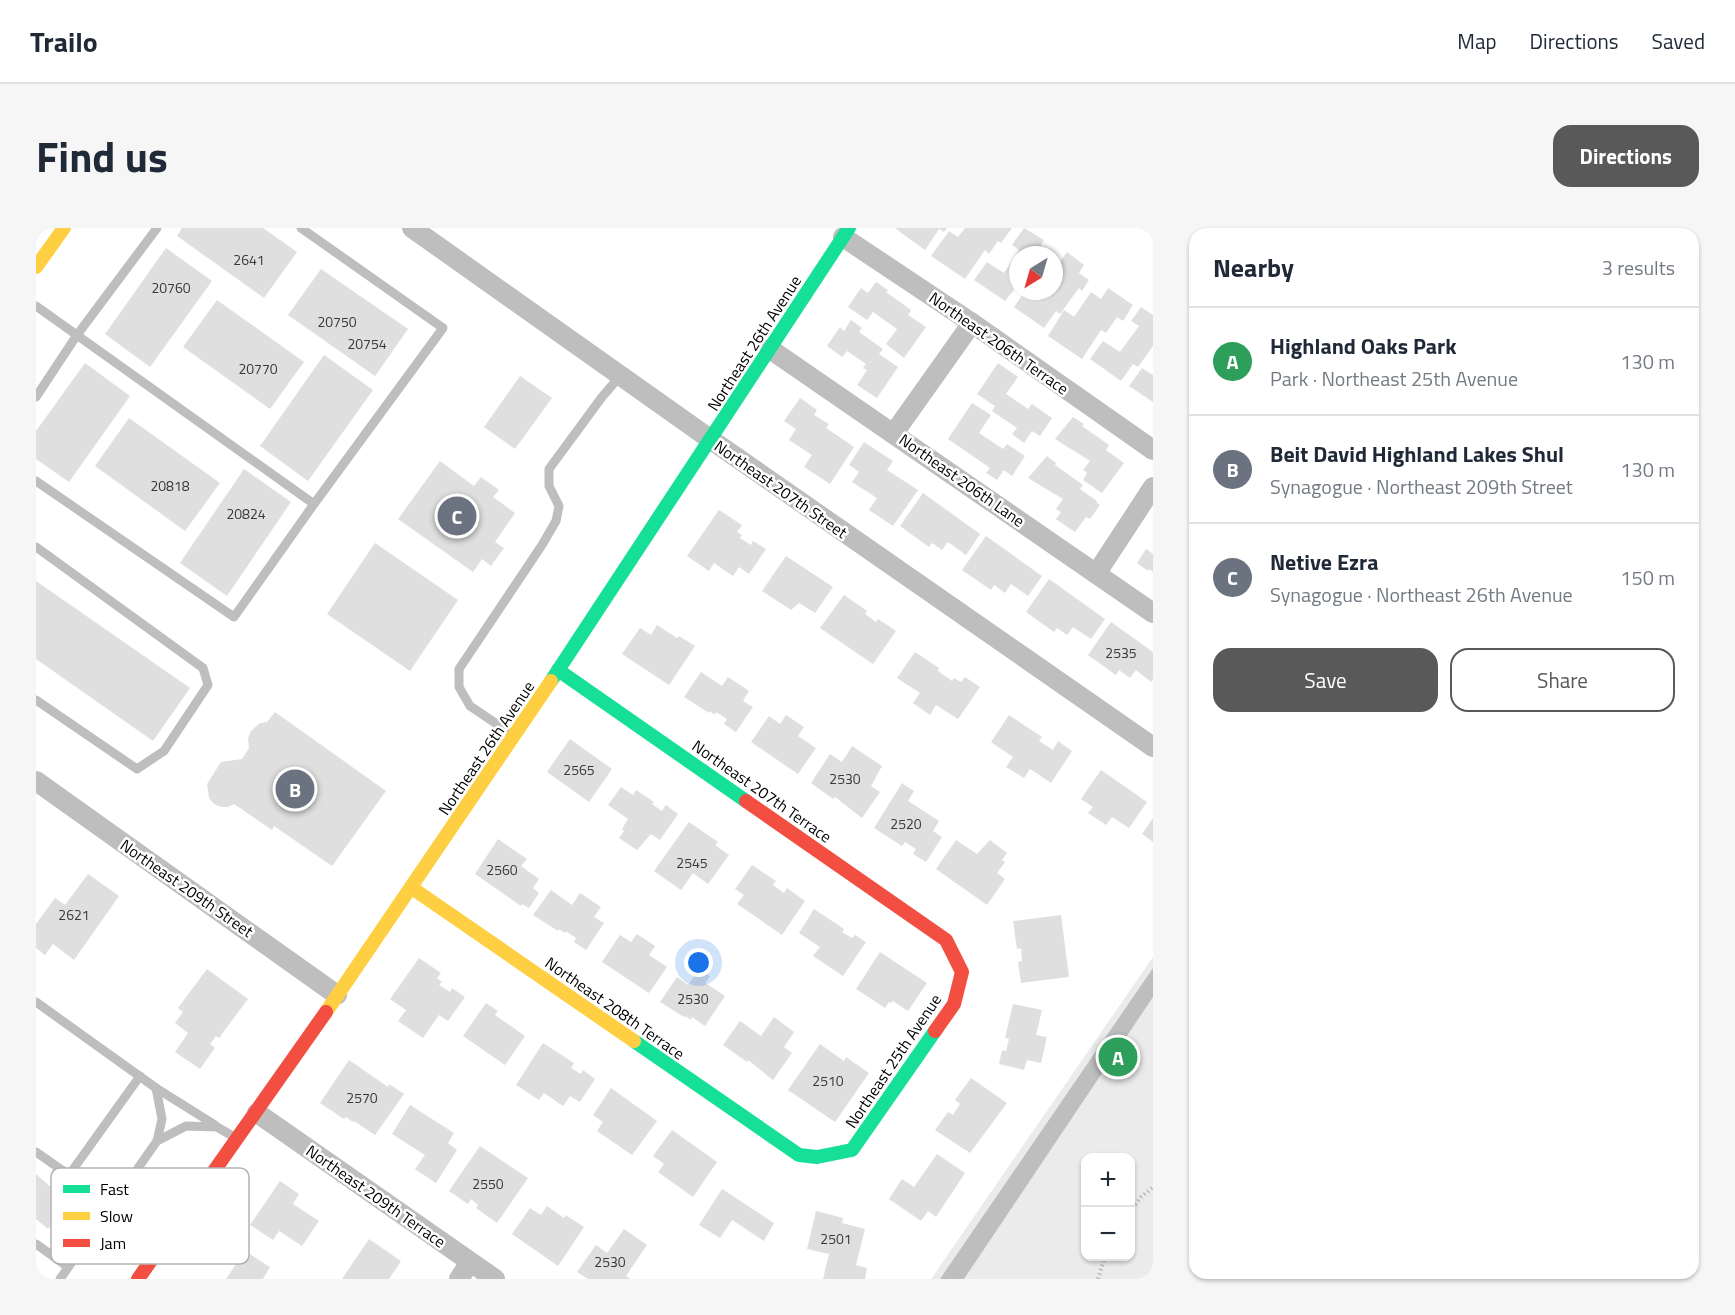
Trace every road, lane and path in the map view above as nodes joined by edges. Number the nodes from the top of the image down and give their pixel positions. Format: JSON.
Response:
{"nodes":[{"id":1,"x":64,"y":228,"type":"edge"},
{"id":2,"x":158,"y":228,"type":"edge"},
{"id":3,"x":301,"y":228,"type":"edge"},
{"id":4,"x":412,"y":228,"type":"edge"},
{"id":5,"x":846,"y":232,"type":"edge"},
{"id":6,"x":36,"y":267,"type":"edge"},
{"id":7,"x":36,"y":306,"type":"edge"},
{"id":8,"x":972,"y":323,"type":"junction"},
{"id":9,"x":77,"y":335,"type":"junction"},
{"id":10,"x":770,"y":349,"type":"junction"},
{"id":11,"x":620,"y":376,"type":"junction"},
{"id":12,"x":36,"y":398,"type":"edge"},
{"id":13,"x":894,"y":433,"type":"junction"},
{"id":14,"x":710,"y":439,"type":"junction"},
{"id":15,"x":1153,"y":450,"type":"edge"},
{"id":16,"x":36,"y":481,"type":"edge"},
{"id":17,"x":1153,"y":487,"type":"edge"},
{"id":18,"x":314,"y":504,"type":"junction"},
{"id":19,"x":36,"y":547,"type":"edge"},
{"id":20,"x":1096,"y":574,"type":"junction"},
{"id":21,"x":1153,"y":613,"type":"edge"},
{"id":22,"x":558,"y":670,"type":"junction"},
{"id":23,"x":36,"y":700,"type":"edge"},
{"id":24,"x":514,"y":736,"type":"junction"},
{"id":25,"x":1153,"y":747,"type":"edge"},
{"id":26,"x":36,"y":781,"type":"edge"},
{"id":27,"x":412,"y":888,"type":"junction"},
{"id":28,"x":946,"y":940,"type":"joint"},
{"id":29,"x":337,"y":995,"type":"junction"},
{"id":30,"x":36,"y":1002,"type":"edge"},
{"id":31,"x":140,"y":1076,"type":"junction"},
{"id":32,"x":156,"y":1088,"type":"junction"},
{"id":33,"x":257,"y":1113,"type":"junction"},
{"id":34,"x":217,"y":1127,"type":"junction"},
{"id":35,"x":238,"y":1139,"type":"junction"},
{"id":36,"x":157,"y":1141,"type":"junction"},
{"id":37,"x":36,"y":1152,"type":"edge"},
{"id":38,"x":799,"y":1155,"type":"joint"},
{"id":39,"x":59,"y":1168,"type":"edge"},
{"id":40,"x":74,"y":1168,"type":"edge"},
{"id":41,"x":138,"y":1168,"type":"edge"},
{"id":42,"x":217,"y":1168,"type":"edge"},
{"id":43,"x":1153,"y":1187,"type":"edge"},
{"id":44,"x":1134,"y":1207,"type":"edge"},
{"id":45,"x":36,"y":1244,"type":"edge"},
{"id":46,"x":51,"y":1255,"type":"edge"},
{"id":47,"x":1104,"y":1261,"type":"edge"},
{"id":48,"x":470,"y":1262,"type":"junction"},
{"id":49,"x":64,"y":1264,"type":"edge"},
{"id":50,"x":70,"y":1264,"type":"edge"},
{"id":51,"x":149,"y":1264,"type":"edge"},
{"id":52,"x":68,"y":1267,"type":"junction"},
{"id":53,"x":60,"y":1279,"type":"edge"},
{"id":54,"x":138,"y":1279,"type":"edge"},
{"id":55,"x":459,"y":1279,"type":"edge"},
{"id":56,"x":495,"y":1279,"type":"edge"},
{"id":57,"x":1098,"y":1279,"type":"edge"}],
"edges":[{"from":1,"to":6,"type":"street"},
{"from":2,"to":9,"type":"lane"},
{"from":3,"to":18,"type":"lane"},
{"from":4,"to":11,"type":"street","name":"Northeast 207th Street"},
{"from":5,"to":8,"type":"street","name":"Northeast 206th Terrace"},
{"from":5,"to":10,"type":"street","name":"Northeast 26th Avenue"},
{"from":7,"to":9,"type":"lane"},
{"from":8,"to":13,"type":"street"},
{"from":8,"to":15,"type":"street","name":"Northeast 206th Terrace"},
{"from":9,"to":12,"type":"lane"},
{"from":9,"to":18,"type":"lane"},
{"from":10,"to":13,"type":"street","name":"Northeast 206th Lane"},
{"from":10,"to":14,"type":"street","name":"Northeast 26th Avenue"},
{"from":11,"to":14,"type":"street","name":"Northeast 207th Street"},
{"from":11,"to":24,"type":"lane"},
{"from":13,"to":20,"type":"street","name":"Northeast 206th Lane"},
{"from":14,"to":22,"type":"street","name":"Northeast 26th Avenue"},
{"from":14,"to":25,"type":"street","name":"Northeast 207th Street"},
{"from":16,"to":18,"type":"lane"},
{"from":17,"to":20,"type":"street"},
{"from":19,"to":23,"type":"lane"},
{"from":20,"to":21,"type":"street","name":"Northeast 206th Lane"},
{"from":22,"to":24,"type":"street","name":"Northeast 26th Avenue"},
{"from":22,"to":28,"type":"street","name":"Northeast 207th Terrace"},
{"from":24,"to":27,"type":"street","name":"Northeast 26th Avenue"},
{"from":26,"to":29,"type":"street","name":"Northeast 209th Street"},
{"from":27,"to":29,"type":"street","name":"Northeast 26th Avenue"},
{"from":27,"to":38,"type":"street","name":"Northeast 208th Terrace"},
{"from":28,"to":38,"type":"street","name":"Northeast 25th Avenue"},
{"from":29,"to":33,"type":"street","name":"Northeast 26th Avenue"},
{"from":30,"to":31,"type":"lane"},
{"from":31,"to":32,"type":"lane"},
{"from":31,"to":40,"type":"lane"},
{"from":32,"to":34,"type":"lane"},
{"from":32,"to":36,"type":"lane"},
{"from":33,"to":35,"type":"street","name":"Northeast 26th Avenue"},
{"from":33,"to":48,"type":"street","name":"Northeast 209th Terrace"},
{"from":34,"to":35,"type":"lane"},
{"from":34,"to":36,"type":"lane"},
{"from":35,"to":42,"type":"street","name":"Northeast 26th Avenue"},
{"from":36,"to":41,"type":"lane"},
{"from":37,"to":39,"type":"lane"},
{"from":43,"to":44,"type":"path"},
{"from":45,"to":46,"type":"lane"},
{"from":47,"to":57,"type":"path"},
{"from":48,"to":55,"type":"street"},
{"from":48,"to":56,"type":"street","name":"Northeast 209th Terrace"},
{"from":49,"to":52,"type":"lane"},
{"from":50,"to":52,"type":"lane"},
{"from":51,"to":54,"type":"street","name":"Northeast 26th Avenue"},
{"from":52,"to":53,"type":"lane"}]}
